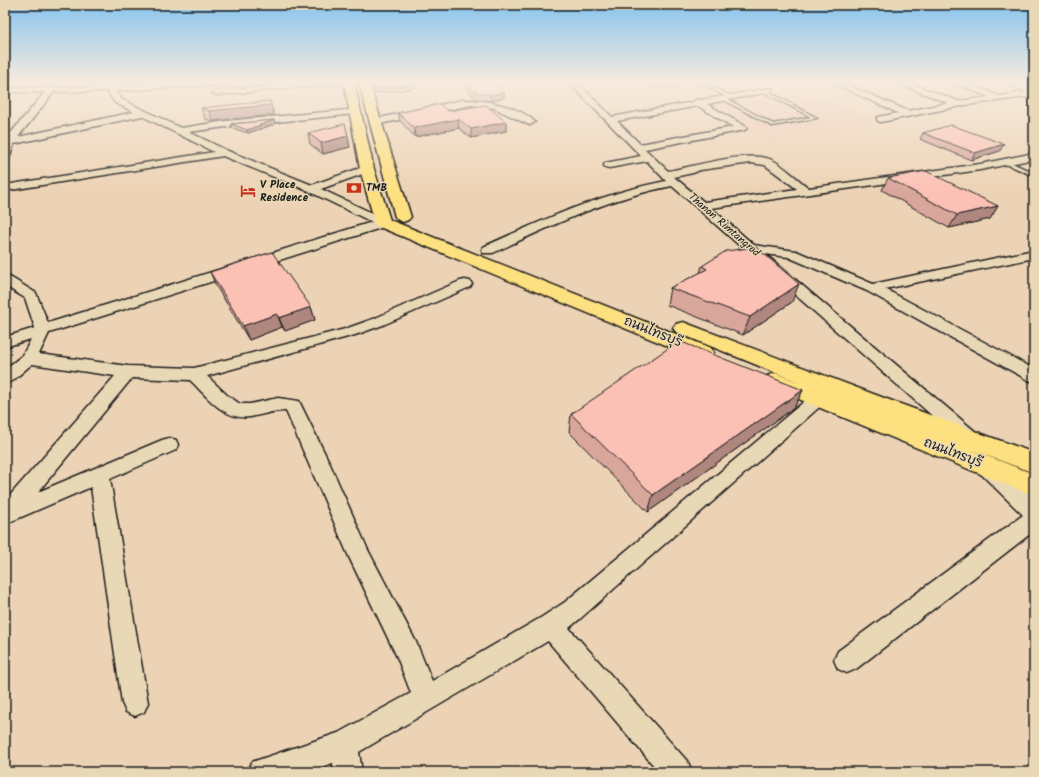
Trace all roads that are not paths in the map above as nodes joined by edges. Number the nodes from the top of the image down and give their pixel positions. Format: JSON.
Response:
{"nodes":[{"id":1,"x":28,"y":118,"type":"edge"},
{"id":2,"x":118,"y":118,"type":"edge"},
{"id":3,"x":153,"y":118,"type":"edge"},
{"id":4,"x":283,"y":118,"type":"edge"},
{"id":5,"x":357,"y":118,"type":"edge"},
{"id":6,"x":374,"y":118,"type":"edge"},
{"id":7,"x":392,"y":118,"type":"edge"},
{"id":8,"x":524,"y":118,"type":"edge"},
{"id":9,"x":618,"y":118,"type":"edge"},
{"id":10,"x":725,"y":118,"type":"edge"},
{"id":11,"x":761,"y":118,"type":"edge"},
{"id":12,"x":813,"y":118,"type":"edge"},
{"id":13,"x":610,"y":120,"type":"joint"},
{"id":14,"x":375,"y":122,"type":"junction"},
{"id":15,"x":530,"y":122,"type":"dead end"},
{"id":16,"x":18,"y":130,"type":"junction"},
{"id":17,"x":5,"y":131,"type":"edge"},
{"id":18,"x":180,"y":131,"type":"junction"},
{"id":19,"x":8,"y":142,"type":"edge"},
{"id":20,"x":637,"y":147,"type":"junction"},
{"id":21,"x":224,"y":152,"type":"junction"},
{"id":22,"x":5,"y":156,"type":"edge"},
{"id":23,"x":1034,"y":156,"type":"edge"},
{"id":24,"x":649,"y":158,"type":"junction"},
{"id":25,"x":1006,"y":162,"type":"junction"},
{"id":26,"x":609,"y":165,"type":"dead end"},
{"id":27,"x":367,"y":169,"type":"junction"},
{"id":28,"x":1034,"y":175,"type":"edge"},
{"id":29,"x":670,"y":179,"type":"junction"},
{"id":30,"x":5,"y":188,"type":"edge"},
{"id":31,"x":312,"y":189,"type":"junction"},
{"id":32,"x":806,"y":191,"type":"junction"},
{"id":33,"x":702,"y":206,"type":"junction"},
{"id":34,"x":381,"y":216,"type":"junction"},
{"id":35,"x":403,"y":217,"type":"junction"},
{"id":36,"x":752,"y":248,"type":"junction"},
{"id":37,"x":488,"y":250,"type":"junction"},
{"id":38,"x":1034,"y":254,"type":"edge"},
{"id":39,"x":5,"y":280,"type":"edge"},
{"id":40,"x":465,"y":284,"type":"dead end"},
{"id":41,"x":872,"y":288,"type":"junction"},
{"id":42,"x":43,"y":330,"type":"junction"},
{"id":43,"x":5,"y":342,"type":"edge"},
{"id":44,"x":29,"y":358,"type":"junction"},
{"id":45,"x":128,"y":372,"type":"junction"},
{"id":46,"x":194,"y":374,"type":"junction"},
{"id":47,"x":1034,"y":376,"type":"edge"},
{"id":48,"x":5,"y":378,"type":"edge"},
{"id":49,"x":818,"y":399,"type":"junction"},
{"id":50,"x":972,"y":440,"type":"junction"},
{"id":51,"x":169,"y":445,"type":"dead end"},
{"id":52,"x":1034,"y":463,"type":"edge"},
{"id":53,"x":987,"y":466,"type":"junction"},
{"id":54,"x":99,"y":474,"type":"junction"},
{"id":55,"x":1034,"y":485,"type":"edge"},
{"id":56,"x":1034,"y":512,"type":"edge"},
{"id":57,"x":5,"y":515,"type":"edge"},
{"id":58,"x":1034,"y":519,"type":"edge"},
{"id":59,"x":551,"y":626,"type":"junction"},
{"id":60,"x":847,"y":660,"type":"dead end"},
{"id":61,"x":426,"y":700,"type":"junction"},
{"id":62,"x":134,"y":703,"type":"dead end"},
{"id":63,"x":344,"y":745,"type":"junction"},
{"id":64,"x":262,"y":772,"type":"edge"},
{"id":65,"x":348,"y":772,"type":"edge"},
{"id":66,"x":678,"y":772,"type":"edge"}],
"edges":[{"from":1,"to":16,"type":"street"},
{"from":2,"to":19,"type":"street"},
{"from":3,"to":18,"type":"street"},
{"from":4,"to":18,"type":"street"},
{"from":5,"to":27,"type":"main road"},
{"from":6,"to":14,"type":"main road"},
{"from":7,"to":14,"type":"street"},
{"from":8,"to":15,"type":"street"},
{"from":9,"to":13,"type":"street"},
{"from":10,"to":20,"type":"street"},
{"from":11,"to":12,"type":"lane"},
{"from":13,"to":20,"type":"street","name":"Thanon Rimtangrod"},
{"from":14,"to":35,"type":"main road"},
{"from":16,"to":17,"type":"street"},
{"from":16,"to":19,"type":"street"},
{"from":18,"to":21,"type":"street"},
{"from":19,"to":22,"type":"street"},
{"from":20,"to":24,"type":"street","name":"Thanon Rimtangrod"},
{"from":21,"to":30,"type":"street"},
{"from":21,"to":31,"type":"street"},
{"from":23,"to":25,"type":"street"},
{"from":24,"to":26,"type":"street"},
{"from":24,"to":29,"type":"street","name":"Thanon Rimtangrod"},
{"from":25,"to":28,"type":"lane"},
{"from":25,"to":32,"type":"street"},
{"from":27,"to":31,"type":"street"},
{"from":27,"to":34,"type":"main road"},
{"from":29,"to":32,"type":"street"},
{"from":29,"to":33,"type":"street","name":"Thanon Rimtangrod"},
{"from":29,"to":37,"type":"street"},
{"from":31,"to":34,"type":"street"},
{"from":32,"to":33,"type":"street"},
{"from":33,"to":36,"type":"street","name":"Thanon Rimtangrod"},
{"from":34,"to":35,"type":"main road"},
{"from":34,"to":42,"type":"street"},
{"from":34,"to":49,"type":"main road","name":"ถนนไทรบุรี"},
{"from":35,"to":37,"type":"main road","name":"ถนนไทรบุรี"},
{"from":36,"to":41,"type":"street"},
{"from":36,"to":50,"type":"street","name":"Thanon Rimtangrod"},
{"from":37,"to":50,"type":"main road","name":"ถนนไทรบุรี"},
{"from":38,"to":41,"type":"street"},
{"from":39,"to":42,"type":"street"},
{"from":40,"to":46,"type":"street"},
{"from":41,"to":47,"type":"street"},
{"from":42,"to":43,"type":"street"},
{"from":42,"to":44,"type":"street"},
{"from":44,"to":45,"type":"street"},
{"from":44,"to":48,"type":"street"},
{"from":45,"to":46,"type":"street"},
{"from":45,"to":57,"type":"street"},
{"from":46,"to":61,"type":"street"},
{"from":49,"to":53,"type":"main road","name":"ถนนไทรบุรี"},
{"from":49,"to":59,"type":"street"},
{"from":50,"to":52,"type":"main road","name":"ถนนไทรบุรี"},
{"from":51,"to":54,"type":"street"},
{"from":53,"to":55,"type":"main road","name":"ถนนไทรบุรี"},
{"from":53,"to":56,"type":"street"},
{"from":54,"to":57,"type":"street"},
{"from":54,"to":62,"type":"street"},
{"from":58,"to":60,"type":"street"},
{"from":59,"to":61,"type":"street"},
{"from":59,"to":66,"type":"street"},
{"from":61,"to":63,"type":"street"},
{"from":63,"to":64,"type":"street"},
{"from":63,"to":65,"type":"street"}]}
